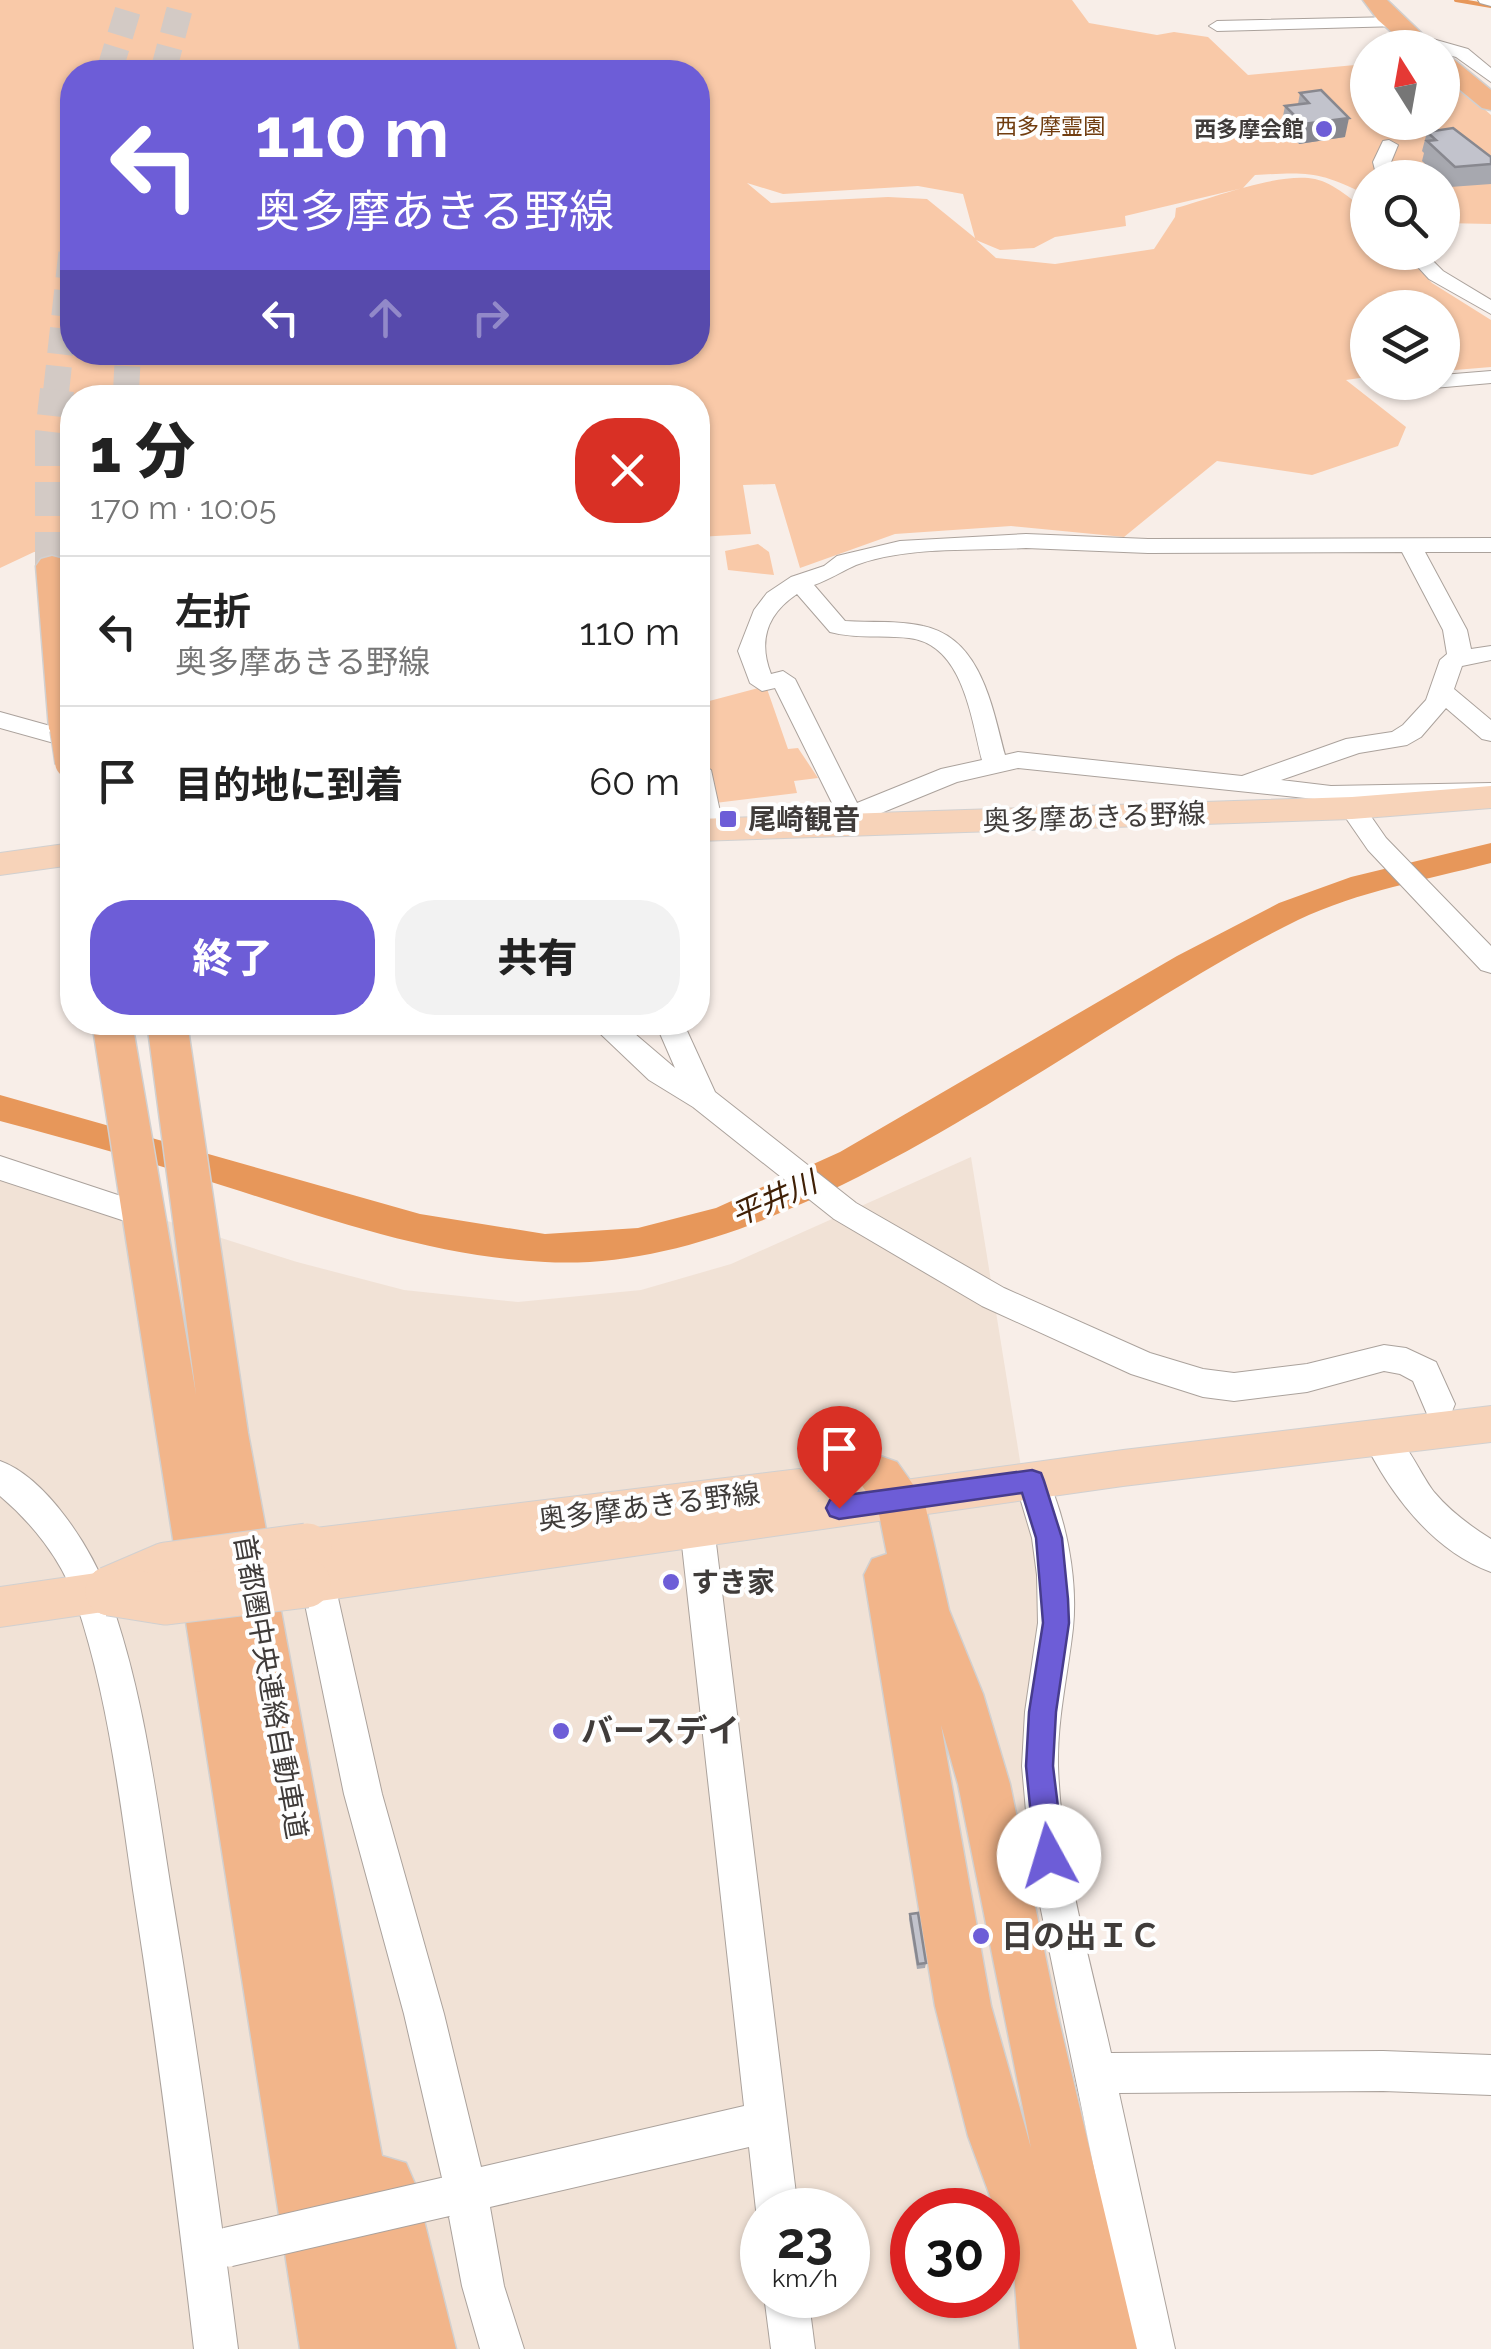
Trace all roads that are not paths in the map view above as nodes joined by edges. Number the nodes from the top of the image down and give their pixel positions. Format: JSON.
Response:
{"nodes":[{"id":1,"x":1374,"y":0,"type":"edge"},
{"id":2,"x":1394,"y":22,"type":"junction"},
{"id":3,"x":1217,"y":26,"type":"dead end"},
{"id":4,"x":1404,"y":30,"type":"edge"},
{"id":5,"x":1460,"y":53,"type":"edge"},
{"id":6,"x":1460,"y":77,"type":"edge"},
{"id":7,"x":1491,"y":77,"type":"edge"},
{"id":8,"x":1491,"y":103,"type":"edge"},
{"id":9,"x":1390,"y":146,"type":"dead end"},
{"id":10,"x":1383,"y":160,"type":"edge"},
{"id":11,"x":1431,"y":270,"type":"edge"},
{"id":12,"x":1491,"y":308,"type":"edge"},
{"id":13,"x":1491,"y":377,"type":"edge"},
{"id":14,"x":1460,"y":380,"type":"edge"},
{"id":15,"x":1491,"y":544,"type":"edge"},
{"id":16,"x":1411,"y":547,"type":"junction"},
{"id":17,"x":52,"y":566,"type":"tunnel mouth"},
{"id":18,"x":799,"y":582,"type":"junction"},
{"id":19,"x":60,"y":641,"type":"edge"},
{"id":20,"x":1491,"y":653,"type":"edge"},
{"id":21,"x":1460,"y":657,"type":"junction"},
{"id":22,"x":1442,"y":692,"type":"junction"},
{"id":23,"x":0,"y":720,"type":"edge"},
{"id":24,"x":1491,"y":733,"type":"edge"},
{"id":25,"x":60,"y":740,"type":"edge"},
{"id":26,"x":995,"y":762,"type":"junction"},
{"id":27,"x":1242,"y":785,"type":"junction"},
{"id":28,"x":1491,"y":794,"type":"edge"},
{"id":29,"x":1352,"y":808,"type":"junction"},
{"id":30,"x":851,"y":821,"type":"junction"},
{"id":31,"x":710,"y":830,"type":"edge"},
{"id":32,"x":60,"y":856,"type":"edge"},
{"id":33,"x":0,"y":864,"type":"edge"},
{"id":34,"x":1491,"y":963,"type":"edge"},
{"id":35,"x":115,"y":1035,"type":"edge"},
{"id":36,"x":168,"y":1035,"type":"edge"},
{"id":37,"x":617,"y":1035,"type":"edge"},
{"id":38,"x":674,"y":1035,"type":"edge"},
{"id":39,"x":703,"y":1099,"type":"junction"},
{"id":40,"x":0,"y":1168,"type":"edge"},
{"id":41,"x":131,"y":1211,"type":"dead end"},
{"id":42,"x":1491,"y":1398,"type":"edge"},
{"id":43,"x":1439,"y":1404,"type":"junction"},
{"id":44,"x":1491,"y":1424,"type":"edge"},
{"id":45,"x":202,"y":1433,"type":"junction"},
{"id":46,"x":1379,"y":1436,"type":"junction"},
{"id":47,"x":0,"y":1476,"type":"edge"},
{"id":48,"x":1032,"y":1481,"type":"junction"},
{"id":49,"x":885,"y":1493,"type":"junction"},
{"id":50,"x":697,"y":1527,"type":"junction"},
{"id":51,"x":1491,"y":1557,"type":"edge"},
{"id":52,"x":310,"y":1570,"type":"junction"},
{"id":53,"x":100,"y":1593,"type":"junction"},
{"id":54,"x":0,"y":1607,"type":"edge"},
{"id":55,"x":923,"y":1692,"type":"junction"},
{"id":56,"x":296,"y":1819,"type":"junction"},
{"id":57,"x":1097,"y":2073,"type":"junction"},
{"id":58,"x":1491,"y":2075,"type":"edge"},
{"id":59,"x":293,"y":2117,"type":"junction"},
{"id":60,"x":766,"y":2122,"type":"junction"},
{"id":61,"x":774,"y":2188,"type":"edge"},
{"id":62,"x":455,"y":2194,"type":"junction"},
{"id":63,"x":216,"y":2250,"type":"junction"},
{"id":64,"x":1068,"y":2268,"type":"junction"},
{"id":65,"x":789,"y":2318,"type":"edge"},
{"id":66,"x":216,"y":2349,"type":"edge"},
{"id":67,"x":312,"y":2349,"type":"edge"},
{"id":68,"x":331,"y":2349,"type":"edge"},
{"id":69,"x":387,"y":2349,"type":"edge"},
{"id":70,"x":425,"y":2349,"type":"edge"},
{"id":71,"x":502,"y":2349,"type":"edge"},
{"id":72,"x":793,"y":2349,"type":"edge"},
{"id":73,"x":1051,"y":2349,"type":"edge"},
{"id":74,"x":1064,"y":2349,"type":"edge"},
{"id":75,"x":1106,"y":2349,"type":"edge"},
{"id":76,"x":1153,"y":2349,"type":"edge"}],
"edges":[{"from":1,"to":2,"type":"highway"},
{"from":2,"to":3,"type":"street"},
{"from":2,"to":4,"type":"highway"},
{"from":5,"to":7,"type":"street"},
{"from":6,"to":8,"type":"highway"},
{"from":9,"to":10,"type":"street"},
{"from":11,"to":12,"type":"street"},
{"from":13,"to":14,"type":"street"},
{"from":15,"to":16,"type":"street"},
{"from":16,"to":18,"type":"street"},
{"from":16,"to":21,"type":"street"},
{"from":17,"to":19,"type":"highway"},
{"from":18,"to":26,"type":"street"},
{"from":18,"to":30,"type":"street"},
{"from":20,"to":21,"type":"street"},
{"from":21,"to":22,"type":"street"},
{"from":22,"to":24,"type":"street"},
{"from":22,"to":27,"type":"street"},
{"from":23,"to":25,"type":"street"},
{"from":26,"to":27,"type":"street"},
{"from":26,"to":30,"type":"street"},
{"from":27,"to":28,"type":"street"},
{"from":28,"to":29,"type":"main road","name":"奥多摩あきる野線"},
{"from":29,"to":30,"type":"main road","name":"奥多摩あきる野線"},
{"from":29,"to":34,"type":"street"},
{"from":30,"to":31,"type":"main road","name":"奥多摩あきる野線"},
{"from":32,"to":33,"type":"main road"},
{"from":35,"to":45,"type":"highway","name":"首都圏中央連絡自動車道"},
{"from":36,"to":45,"type":"highway","name":"首都圏中央連絡自動車道"},
{"from":37,"to":39,"type":"street"},
{"from":38,"to":39,"type":"street"},
{"from":39,"to":43,"type":"street"},
{"from":40,"to":41,"type":"street"},
{"from":42,"to":43,"type":"main road","name":"奥多摩あきる野線"},
{"from":43,"to":49,"type":"main road","name":"奥多摩あきる野線"},
{"from":44,"to":46,"type":"main road","name":"奥多摩あきる野線"},
{"from":45,"to":56,"type":"highway","name":"首都圏中央連絡自動車道"},
{"from":45,"to":59,"type":"highway","name":"首都圏中央連絡自動車道"},
{"from":46,"to":48,"type":"main road","name":"奥多摩あきる野線"},
{"from":46,"to":51,"type":"street"},
{"from":47,"to":53,"type":"street"},
{"from":48,"to":49,"type":"main road","name":"奥多摩あきる野線"},
{"from":48,"to":57,"type":"street"},
{"from":49,"to":50,"type":"main road","name":"奥多摩あきる野線"},
{"from":49,"to":52,"type":"main road","name":"奥多摩あきる野線"},
{"from":49,"to":55,"type":"highway"},
{"from":50,"to":52,"type":"main road","name":"奥多摩あきる野線"},
{"from":50,"to":60,"type":"street"},
{"from":52,"to":53,"type":"main road","name":"奥多摩あきる野線","bridge":true},
{"from":52,"to":62,"type":"street"},
{"from":53,"to":54,"type":"main road","name":"奥多摩あきる野線"},
{"from":53,"to":63,"type":"street"},
{"from":55,"to":64,"type":"highway"},
{"from":55,"to":64,"type":"highway"},
{"from":56,"to":69,"type":"highway","name":"首都圏中央連絡自動車道"},
{"from":56,"to":70,"type":"highway"},
{"from":57,"to":58,"type":"street"},
{"from":57,"to":76,"type":"street"},
{"from":59,"to":67,"type":"highway"},
{"from":59,"to":68,"type":"highway","name":"首都圏中央連絡自動車道"},
{"from":60,"to":61,"type":"street"},
{"from":60,"to":62,"type":"street"},
{"from":62,"to":63,"type":"street","bridge":true},
{"from":62,"to":71,"type":"street"},
{"from":63,"to":66,"type":"street"},
{"from":64,"to":73,"type":"highway"},
{"from":64,"to":74,"type":"highway"},
{"from":64,"to":75,"type":"highway"},
{"from":65,"to":72,"type":"street"}]}
